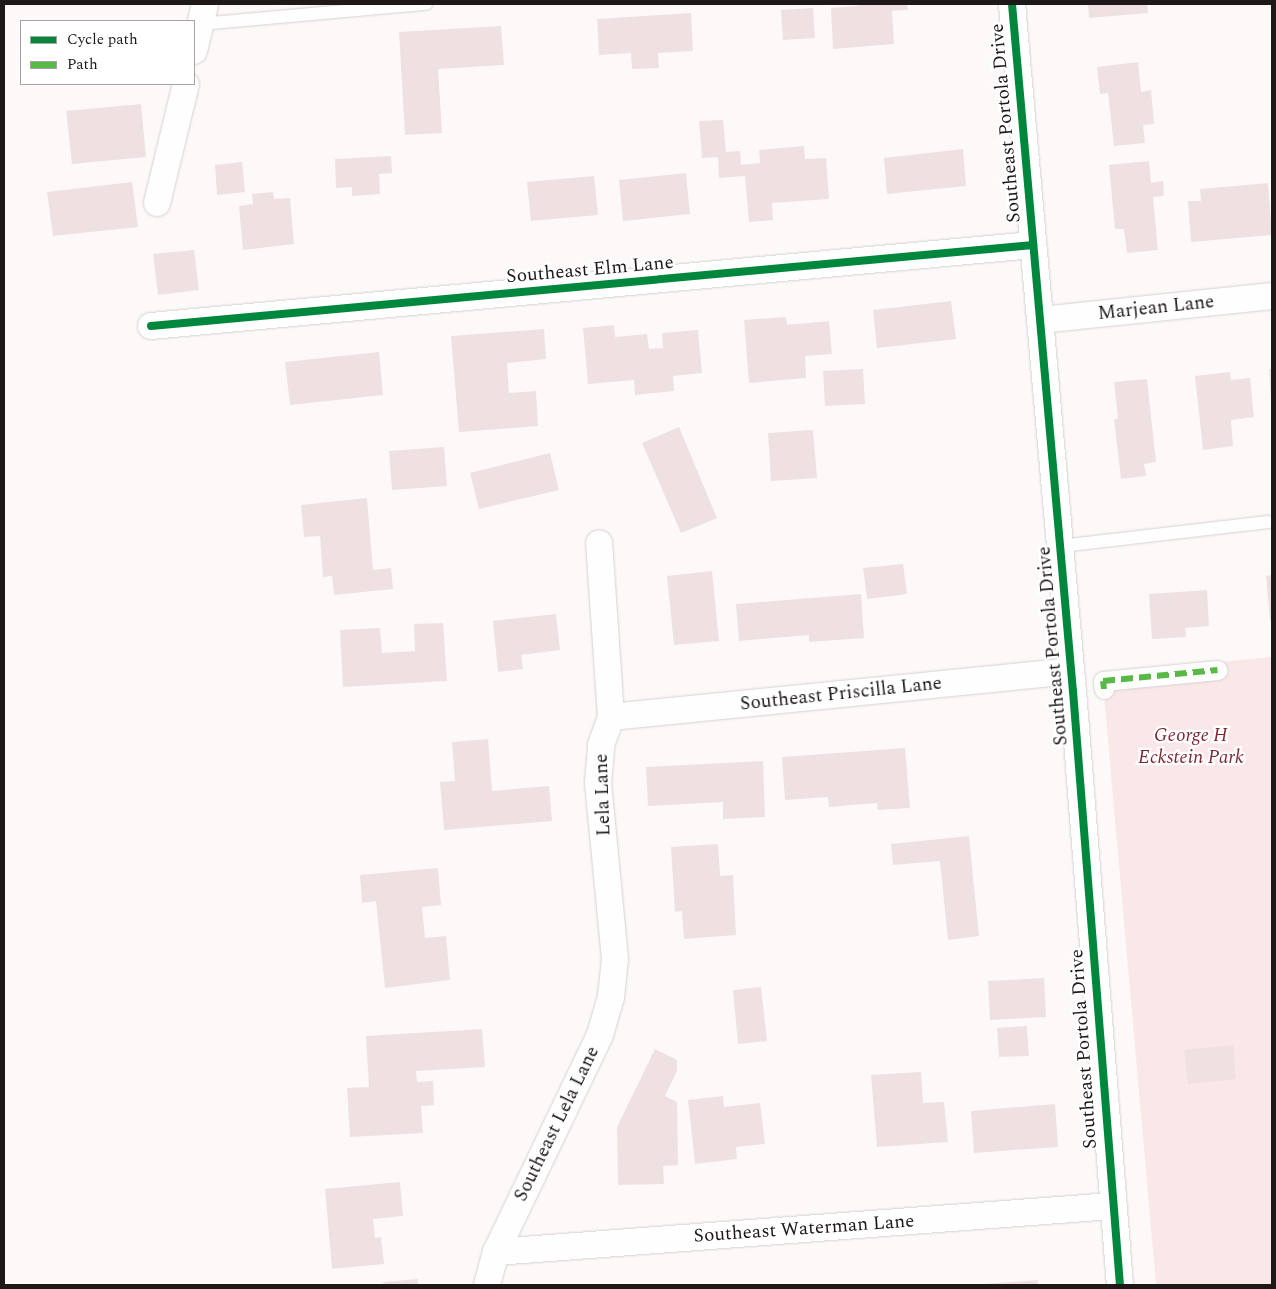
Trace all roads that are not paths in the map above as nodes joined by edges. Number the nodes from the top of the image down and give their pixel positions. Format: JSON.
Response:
{"nodes":[{"id":1,"x":426,"y":4,"type":"edge"},
{"id":2,"x":1012,"y":4,"type":"edge"},
{"id":3,"x":202,"y":14,"type":"edge"},
{"id":4,"x":195,"y":46,"type":"edge"},
{"id":5,"x":186,"y":85,"type":"edge"},
{"id":6,"x":157,"y":203,"type":"dead end"},
{"id":7,"x":1033,"y":246,"type":"junction"},
{"id":8,"x":1272,"y":296,"type":"edge"},
{"id":9,"x":1040,"y":320,"type":"junction"},
{"id":10,"x":150,"y":326,"type":"dead end"},
{"id":11,"x":1269,"y":522,"type":"dead end"},
{"id":12,"x":599,"y":543,"type":"dead end"},
{"id":13,"x":1060,"y":546,"type":"junction"},
{"id":14,"x":1217,"y":670,"type":"dead end"},
{"id":15,"x":1071,"y":671,"type":"junction"},
{"id":16,"x":1104,"y":689,"type":"dead end"},
{"id":17,"x":611,"y":716,"type":"junction"},
{"id":18,"x":615,"y":959,"type":"joint"},
{"id":19,"x":1112,"y":1206,"type":"junction"},
{"id":20,"x":496,"y":1252,"type":"junction"},
{"id":21,"x":487,"y":1285,"type":"edge"},
{"id":22,"x":1120,"y":1285,"type":"edge"}],
"edges":[{"from":1,"to":3,"type":"lane"},
{"from":2,"to":7,"type":"street","name":"Southeast Portola Drive"},
{"from":3,"to":4,"type":"street"},
{"from":5,"to":6,"type":"street"},
{"from":7,"to":9,"type":"street","name":"Southeast Portola Drive"},
{"from":7,"to":10,"type":"street","name":"Southeast Elm Lane"},
{"from":8,"to":9,"type":"street","name":"Marjean Lane"},
{"from":9,"to":13,"type":"street","name":"Southeast Portola Drive"},
{"from":11,"to":13,"type":"lane"},
{"from":12,"to":17,"type":"street","name":"Lela Lane"},
{"from":13,"to":15,"type":"street","name":"Southeast Portola Drive"},
{"from":14,"to":16,"type":"street"},
{"from":15,"to":17,"type":"street","name":"Southeast Priscilla Lane"},
{"from":15,"to":19,"type":"street","name":"Southeast Portola Drive"},
{"from":17,"to":18,"type":"street","name":"Lela Lane"},
{"from":18,"to":20,"type":"street","name":"Southeast Lela Lane"},
{"from":19,"to":20,"type":"street","name":"Southeast Waterman Lane"},
{"from":19,"to":22,"type":"street","name":"Southeast Portola Drive"},
{"from":20,"to":21,"type":"street","name":"Southeast Lela Lane"}]}
